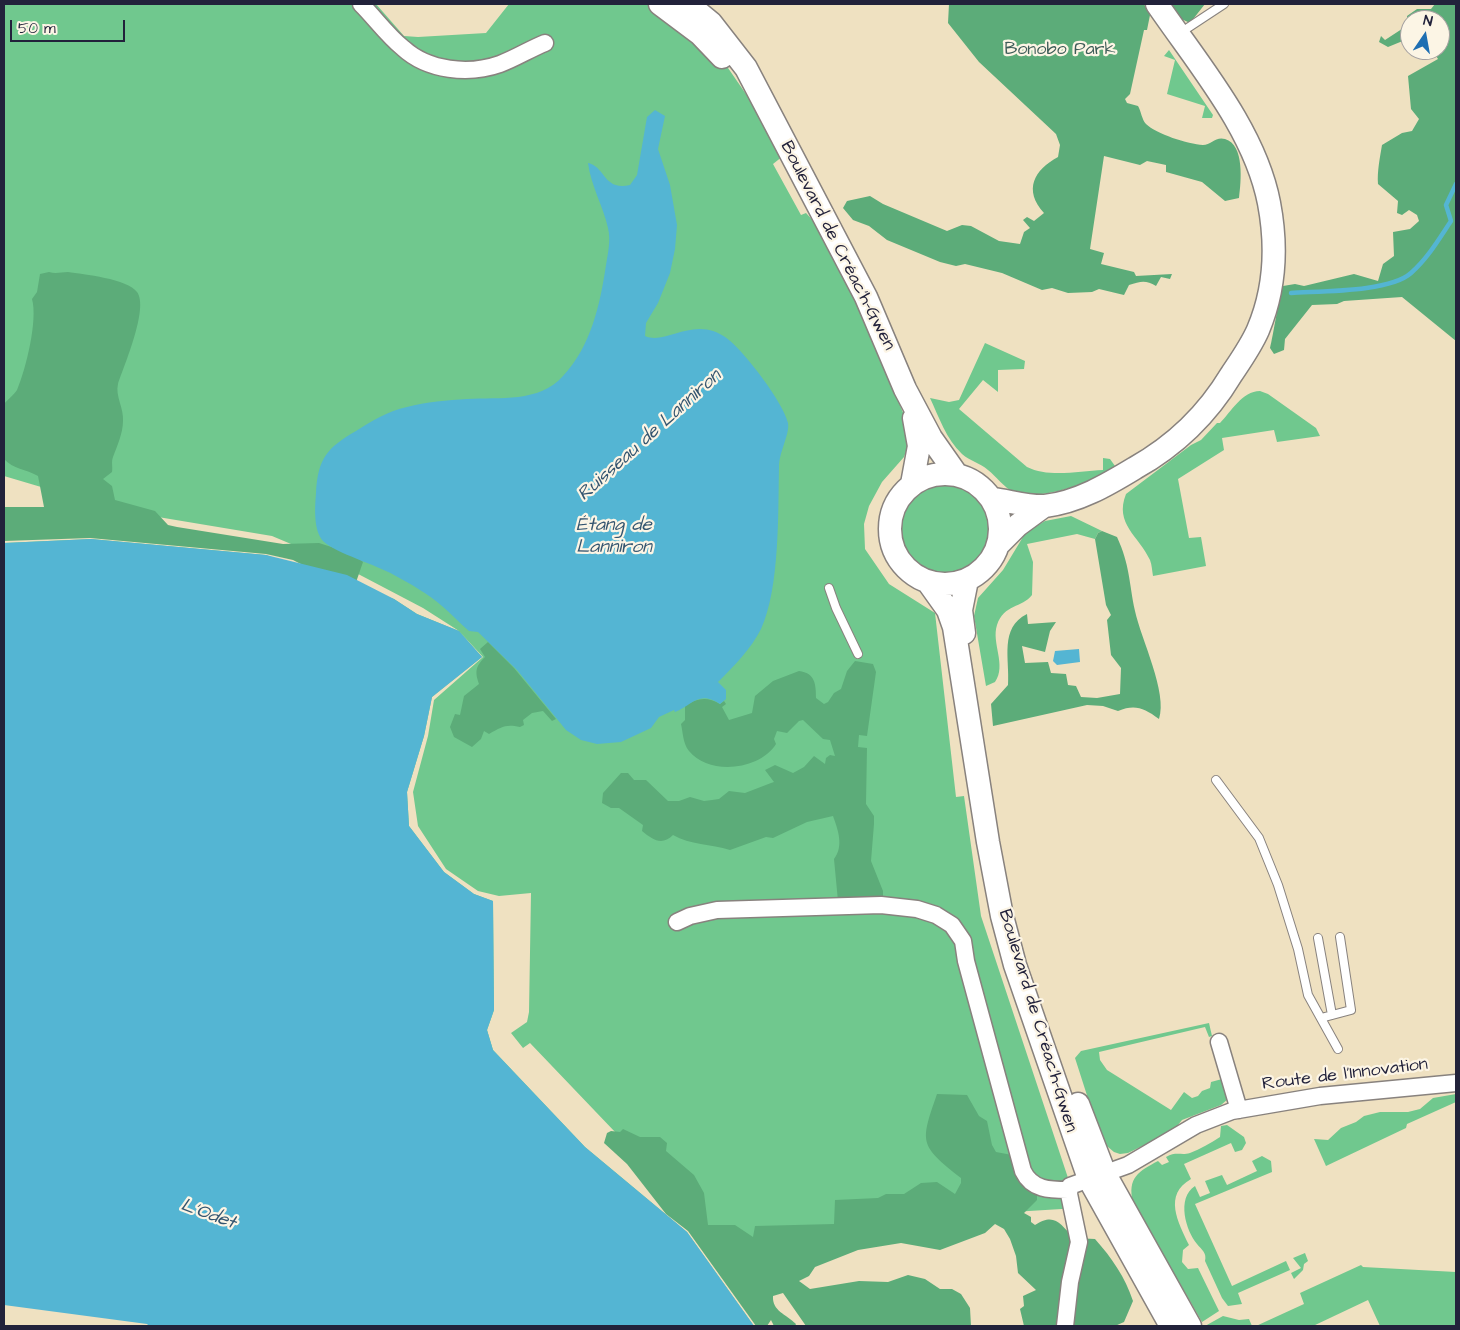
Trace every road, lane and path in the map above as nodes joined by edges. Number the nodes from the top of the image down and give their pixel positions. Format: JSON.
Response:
{"nodes":[{"id":1,"x":361,"y":4,"type":"edge"},
{"id":2,"x":660,"y":4,"type":"edge"},
{"id":3,"x":688,"y":4,"type":"edge"},
{"id":4,"x":1157,"y":4,"type":"edge"},
{"id":5,"x":1224,"y":4,"type":"edge"},
{"id":6,"x":716,"y":11,"type":"dead end"},
{"id":7,"x":700,"y":34,"type":"junction"},
{"id":8,"x":1178,"y":34,"type":"junction"},
{"id":9,"x":545,"y":43,"type":"dead end"},
{"id":10,"x":764,"y":105,"type":"junction"},
{"id":11,"x":905,"y":389,"type":"junction"},
{"id":12,"x":957,"y":475,"type":"junction"},
{"id":13,"x":912,"y":484,"type":"junction"},
{"id":14,"x":993,"y":499,"type":"junction"},
{"id":15,"x":1044,"y":506,"type":"junction"},
{"id":16,"x":998,"y":545,"type":"junction"},
{"id":17,"x":967,"y":580,"type":"junction"},
{"id":18,"x":928,"y":582,"type":"junction"},
{"id":19,"x":829,"y":588,"type":"dead end"},
{"id":20,"x":858,"y":654,"type":"dead end"},
{"id":21,"x":1216,"y":780,"type":"dead end"},
{"id":22,"x":677,"y":922,"type":"dead end"},
{"id":23,"x":1340,"y":936,"type":"dead end"},
{"id":24,"x":1318,"y":938,"type":"dead end"},
{"id":25,"x":1332,"y":1015,"type":"junction"},
{"id":26,"x":1321,"y":1018,"type":"junction"},
{"id":27,"x":1219,"y":1042,"type":"dead end"},
{"id":28,"x":1338,"y":1049,"type":"dead end"},
{"id":29,"x":1456,"y":1083,"type":"edge"},
{"id":30,"x":1239,"y":1110,"type":"junction"},
{"id":31,"x":1097,"y":1176,"type":"junction"},
{"id":32,"x":1068,"y":1190,"type":"junction"},
{"id":33,"x":1151,"y":1290,"type":"junction"},
{"id":34,"x":1065,"y":1326,"type":"edge"},
{"id":35,"x":1172,"y":1326,"type":"edge"},
{"id":36,"x":1180,"y":1326,"type":"edge"},
{"id":37,"x":1190,"y":1326,"type":"edge"}],
"edges":[{"from":1,"to":9,"type":"street"},
{"from":2,"to":7,"type":"street","name":"Boulevard de Créac'h-Gwen"},
{"from":3,"to":6,"type":"street"},
{"from":3,"to":7,"type":"street"},
{"from":3,"to":10,"type":"street","name":"Boulevard de Créac'h-Gwen"},
{"from":4,"to":8,"type":"street"},
{"from":5,"to":8,"type":"lane"},
{"from":7,"to":10,"type":"street","name":"Boulevard de Créac'h-Gwen"},
{"from":8,"to":15,"type":"street"},
{"from":10,"to":11,"type":"street","name":"Boulevard de Créac'h-Gwen"},
{"from":11,"to":12,"type":"street","name":"Boulevard de Créac'h-Gwen"},
{"from":11,"to":13,"type":"street","name":"Boulevard de Créac'h-Gwen"},
{"from":12,"to":13,"type":"street"},
{"from":12,"to":14,"type":"street"},
{"from":13,"to":18,"type":"street"},
{"from":14,"to":15,"type":"street"},
{"from":14,"to":16,"type":"street"},
{"from":15,"to":16,"type":"street"},
{"from":16,"to":17,"type":"street"},
{"from":17,"to":18,"type":"street"},
{"from":17,"to":31,"type":"street","name":"Boulevard de Créac'h-Gwen"},
{"from":18,"to":31,"type":"street","name":"Boulevard de Créac'h-Gwen"},
{"from":19,"to":20,"type":"lane"},
{"from":21,"to":26,"type":"lane"},
{"from":22,"to":32,"type":"street"},
{"from":23,"to":25,"type":"lane"},
{"from":24,"to":25,"type":"lane"},
{"from":25,"to":26,"type":"lane"},
{"from":26,"to":28,"type":"lane"},
{"from":27,"to":30,"type":"street"},
{"from":29,"to":30,"type":"street","name":"Route de l'Innovation"},
{"from":30,"to":31,"type":"street","name":"Route de l'Innovation"},
{"from":31,"to":32,"type":"street","name":"Route de l'Innovation"},
{"from":31,"to":33,"type":"street","name":"Boulevard de Créac'h-Gwen"},
{"from":31,"to":37,"type":"street","name":"Boulevard de Créac'h-Gwen"},
{"from":32,"to":34,"type":"street"},
{"from":33,"to":35,"type":"street","name":"Boulevard de Créac'h-Gwen"},
{"from":33,"to":36,"type":"street"}]}
